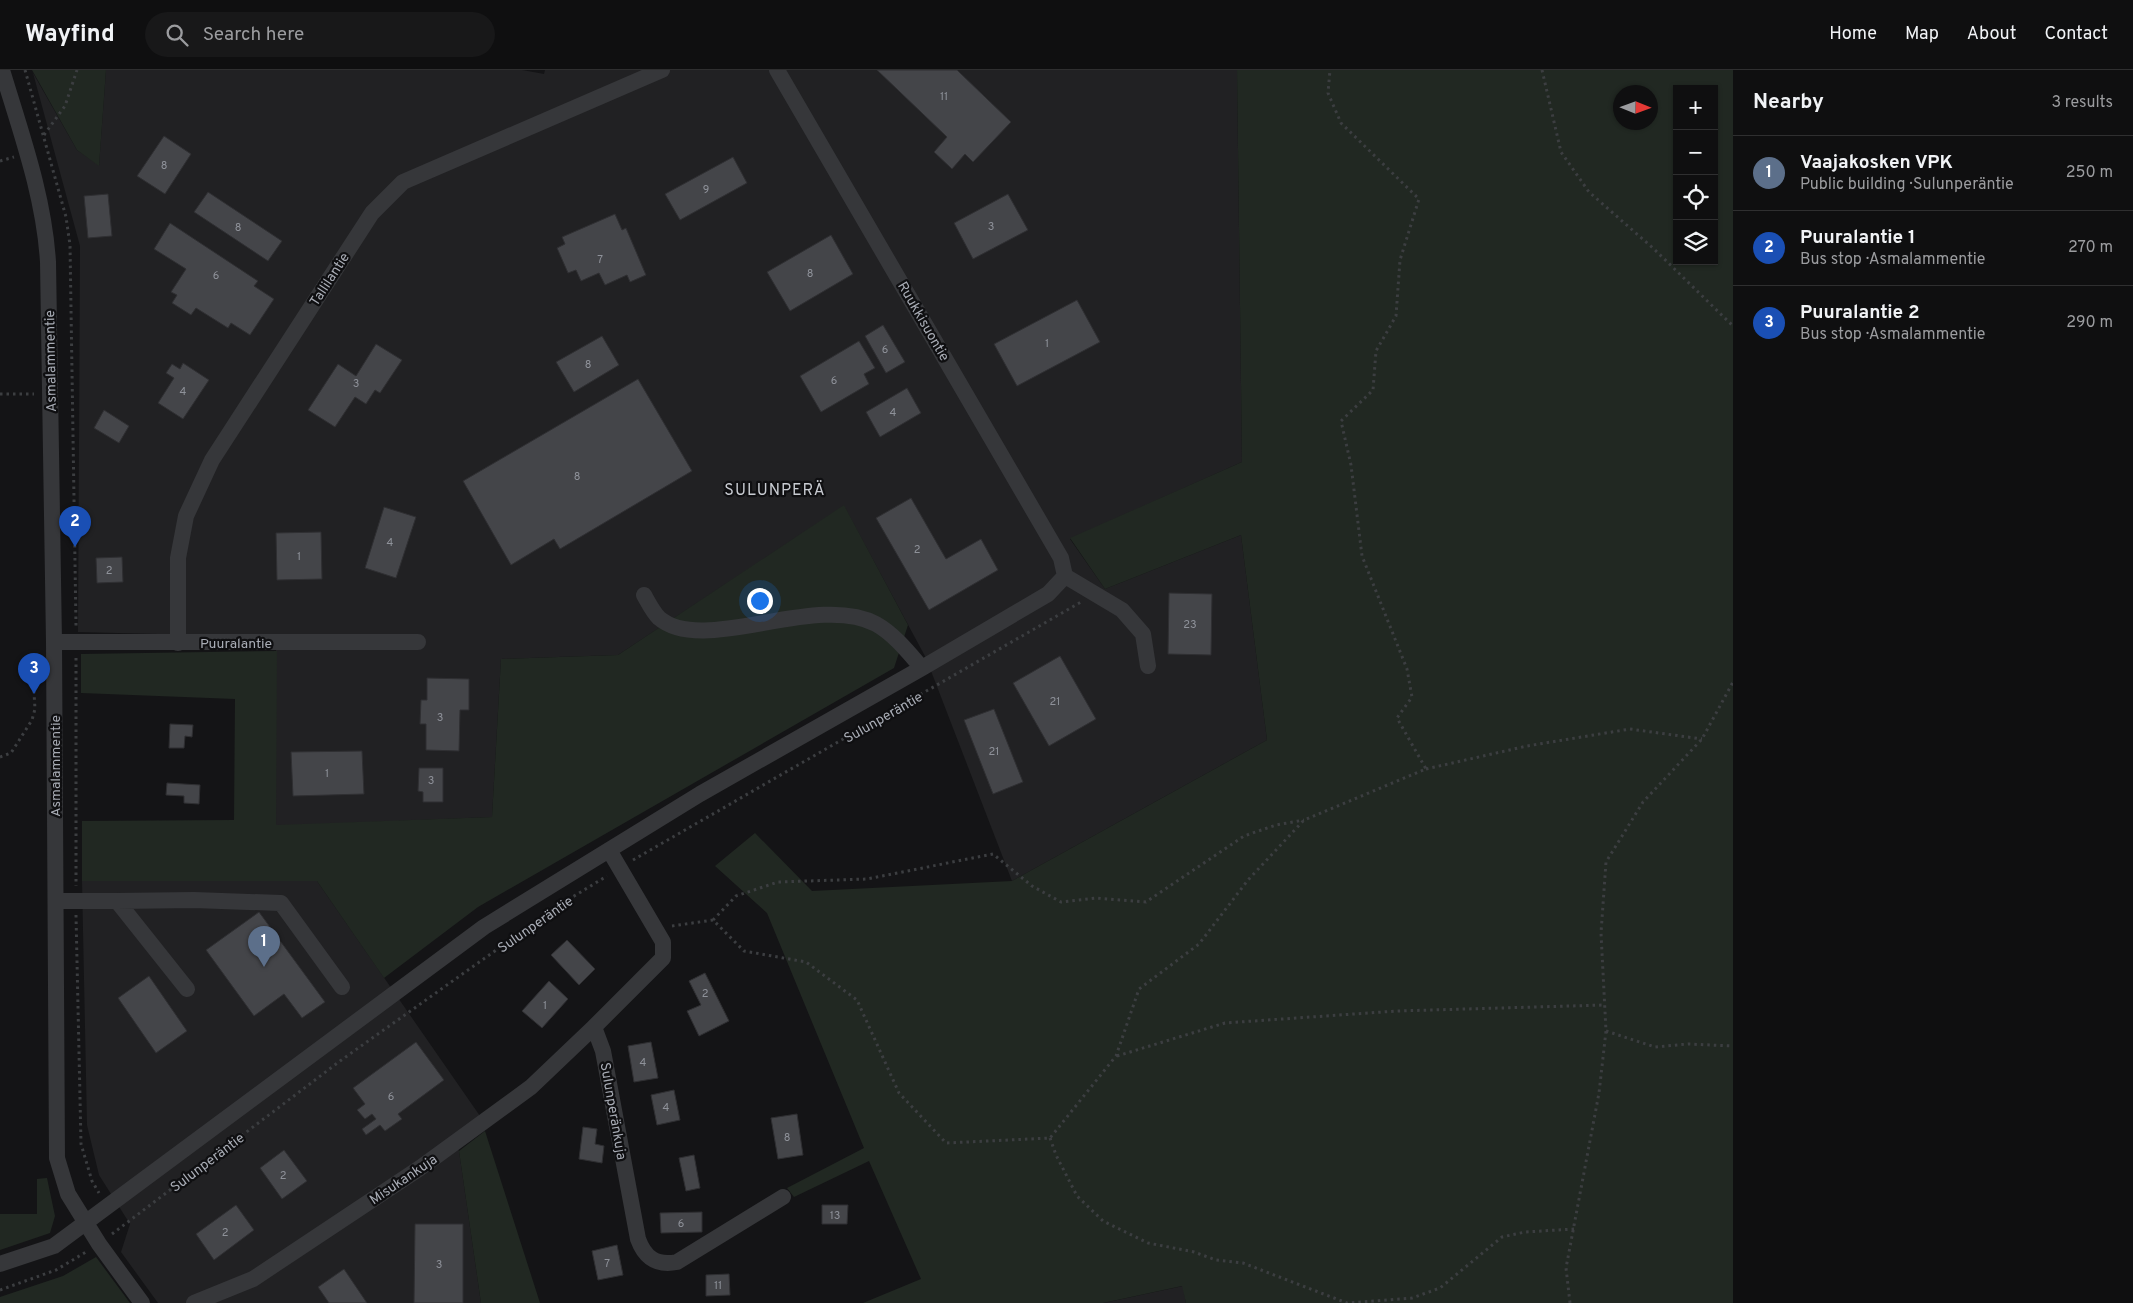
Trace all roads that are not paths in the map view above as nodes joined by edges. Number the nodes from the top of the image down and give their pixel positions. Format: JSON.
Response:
{"nodes":[{"id":1,"x":2,"y":70,"type":"edge"},
{"id":2,"x":662,"y":70,"type":"edge"},
{"id":3,"x":777,"y":70,"type":"edge"},
{"id":4,"x":1065,"y":576,"type":"junction"},
{"id":5,"x":644,"y":595,"type":"dead end"},
{"id":6,"x":54,"y":642,"type":"junction"},
{"id":7,"x":418,"y":642,"type":"dead end"},
{"id":8,"x":178,"y":643,"type":"junction"},
{"id":9,"x":1148,"y":666,"type":"dead end"},
{"id":10,"x":922,"y":668,"type":"junction"},
{"id":11,"x":609,"y":850,"type":"junction"},
{"id":12,"x":56,"y":901,"type":"junction"},
{"id":13,"x":117,"y":901,"type":"junction"},
{"id":14,"x":342,"y":987,"type":"dead end"},
{"id":15,"x":187,"y":990,"type":"dead end"},
{"id":16,"x":594,"y":1027,"type":"junction"},
{"id":17,"x":783,"y":1197,"type":"dead end"},
{"id":18,"x":85,"y":1223,"type":"junction"},
{"id":19,"x":0,"y":1264,"type":"edge"},
{"id":20,"x":142,"y":1303,"type":"edge"},
{"id":21,"x":194,"y":1303,"type":"edge"}],
"edges":[{"from":1,"to":6,"type":"street","name":"Asmalammentie"},
{"from":2,"to":8,"type":"street","name":"Tallilantie"},
{"from":3,"to":4,"type":"street","name":"Ruukkisuontie"},
{"from":4,"to":9,"type":"street"},
{"from":4,"to":10,"type":"street","name":"Sulunperäntie"},
{"from":5,"to":10,"type":"street"},
{"from":6,"to":8,"type":"street","name":"Puuralantie"},
{"from":6,"to":12,"type":"street","name":"Asmalammentie"},
{"from":7,"to":8,"type":"street","name":"Puuralantie"},
{"from":10,"to":11,"type":"street","name":"Sulunperäntie"},
{"from":11,"to":16,"type":"street"},
{"from":11,"to":18,"type":"street","name":"Sulunperäntie"},
{"from":12,"to":13,"type":"street"},
{"from":12,"to":18,"type":"street","name":"Asmalammentie"},
{"from":13,"to":14,"type":"street"},
{"from":13,"to":15,"type":"street"},
{"from":16,"to":17,"type":"street","name":"Sulunperänkuja"},
{"from":16,"to":21,"type":"street","name":"Misukankuja"},
{"from":18,"to":19,"type":"street","name":"Sulunperäntie"},
{"from":18,"to":20,"type":"street","name":"Asmalammentie"}]}
